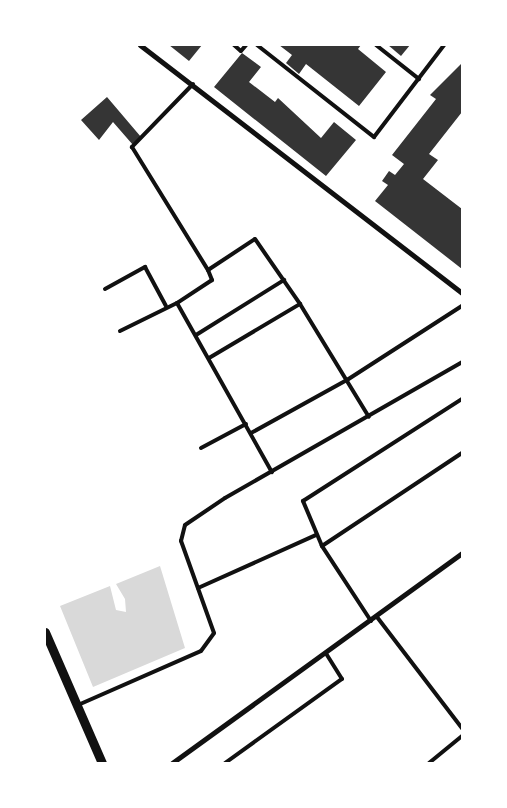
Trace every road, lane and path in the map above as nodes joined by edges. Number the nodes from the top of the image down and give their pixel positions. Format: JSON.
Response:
{"nodes":[{"id":1,"x":140,"y":45,"type":"edge"},
{"id":2,"x":234,"y":45,"type":"edge"},
{"id":3,"x":246,"y":45,"type":"edge"},
{"id":4,"x":257,"y":45,"type":"edge"},
{"id":5,"x":376,"y":45,"type":"edge"},
{"id":6,"x":444,"y":45,"type":"edge"},
{"id":7,"x":419,"y":79,"type":"junction"},
{"id":8,"x":193,"y":84,"type":"junction"},
{"id":9,"x":208,"y":270,"type":"junction"},
{"id":10,"x":284,"y":280,"type":"junction"},
{"id":11,"x":105,"y":289,"type":"dead end"},
{"id":12,"x":462,"y":293,"type":"edge"},
{"id":13,"x":177,"y":303,"type":"junction"},
{"id":14,"x":300,"y":304,"type":"junction"},
{"id":15,"x":166,"y":306,"type":"junction"},
{"id":16,"x":462,"y":306,"type":"edge"},
{"id":17,"x":120,"y":330,"type":"dead end"},
{"id":18,"x":196,"y":335,"type":"junction"},
{"id":19,"x":209,"y":358,"type":"junction"},
{"id":20,"x":462,"y":362,"type":"edge"},
{"id":21,"x":347,"y":380,"type":"junction"},
{"id":22,"x":462,"y":400,"type":"edge"},
{"id":23,"x":369,"y":417,"type":"junction"},
{"id":24,"x":246,"y":424,"type":"junction"},
{"id":25,"x":251,"y":434,"type":"junction"},
{"id":26,"x":201,"y":448,"type":"dead end"},
{"id":27,"x":462,"y":453,"type":"edge"},
{"id":28,"x":272,"y":472,"type":"junction"},
{"id":29,"x":316,"y":535,"type":"junction"},
{"id":30,"x":322,"y":546,"type":"junction"},
{"id":31,"x":462,"y":553,"type":"edge"},
{"id":32,"x":198,"y":588,"type":"junction"},
{"id":33,"x":377,"y":617,"type":"junction"},
{"id":34,"x":371,"y":621,"type":"junction"},
{"id":35,"x":45,"y":632,"type":"edge"},
{"id":36,"x":326,"y":653,"type":"junction"},
{"id":37,"x":78,"y":705,"type":"junction"},
{"id":38,"x":462,"y":728,"type":"edge"},
{"id":39,"x":462,"y":736,"type":"edge"},
{"id":40,"x":102,"y":763,"type":"edge"},
{"id":41,"x":172,"y":763,"type":"edge"},
{"id":42,"x":225,"y":763,"type":"edge"},
{"id":43,"x":428,"y":763,"type":"edge"}],
"edges":[{"from":1,"to":8,"type":"street"},
{"from":2,"to":3,"type":"lane"},
{"from":4,"to":7,"type":"lane"},
{"from":5,"to":7,"type":"lane"},
{"from":6,"to":7,"type":"lane"},
{"from":8,"to":9,"type":"lane"},
{"from":8,"to":12,"type":"street"},
{"from":9,"to":10,"type":"lane"},
{"from":9,"to":13,"type":"lane"},
{"from":10,"to":14,"type":"lane"},
{"from":10,"to":18,"type":"lane"},
{"from":11,"to":15,"type":"lane"},
{"from":13,"to":15,"type":"lane"},
{"from":13,"to":18,"type":"lane"},
{"from":14,"to":19,"type":"lane"},
{"from":14,"to":21,"type":"lane"},
{"from":15,"to":17,"type":"lane"},
{"from":16,"to":21,"type":"lane"},
{"from":18,"to":19,"type":"lane"},
{"from":19,"to":24,"type":"lane"},
{"from":20,"to":23,"type":"lane"},
{"from":21,"to":23,"type":"lane"},
{"from":21,"to":25,"type":"lane"},
{"from":22,"to":29,"type":"lane"},
{"from":23,"to":28,"type":"lane"},
{"from":24,"to":25,"type":"lane"},
{"from":24,"to":26,"type":"lane"},
{"from":25,"to":28,"type":"lane"},
{"from":27,"to":30,"type":"lane"},
{"from":28,"to":32,"type":"lane"},
{"from":29,"to":30,"type":"lane"},
{"from":29,"to":32,"type":"lane"},
{"from":30,"to":34,"type":"lane"},
{"from":31,"to":33,"type":"street"},
{"from":32,"to":37,"type":"lane"},
{"from":33,"to":34,"type":"street"},
{"from":33,"to":38,"type":"lane"},
{"from":34,"to":36,"type":"street"},
{"from":35,"to":37,"type":"street"},
{"from":36,"to":41,"type":"street"},
{"from":36,"to":42,"type":"lane"},
{"from":37,"to":40,"type":"street"},
{"from":39,"to":43,"type":"lane"}]}
